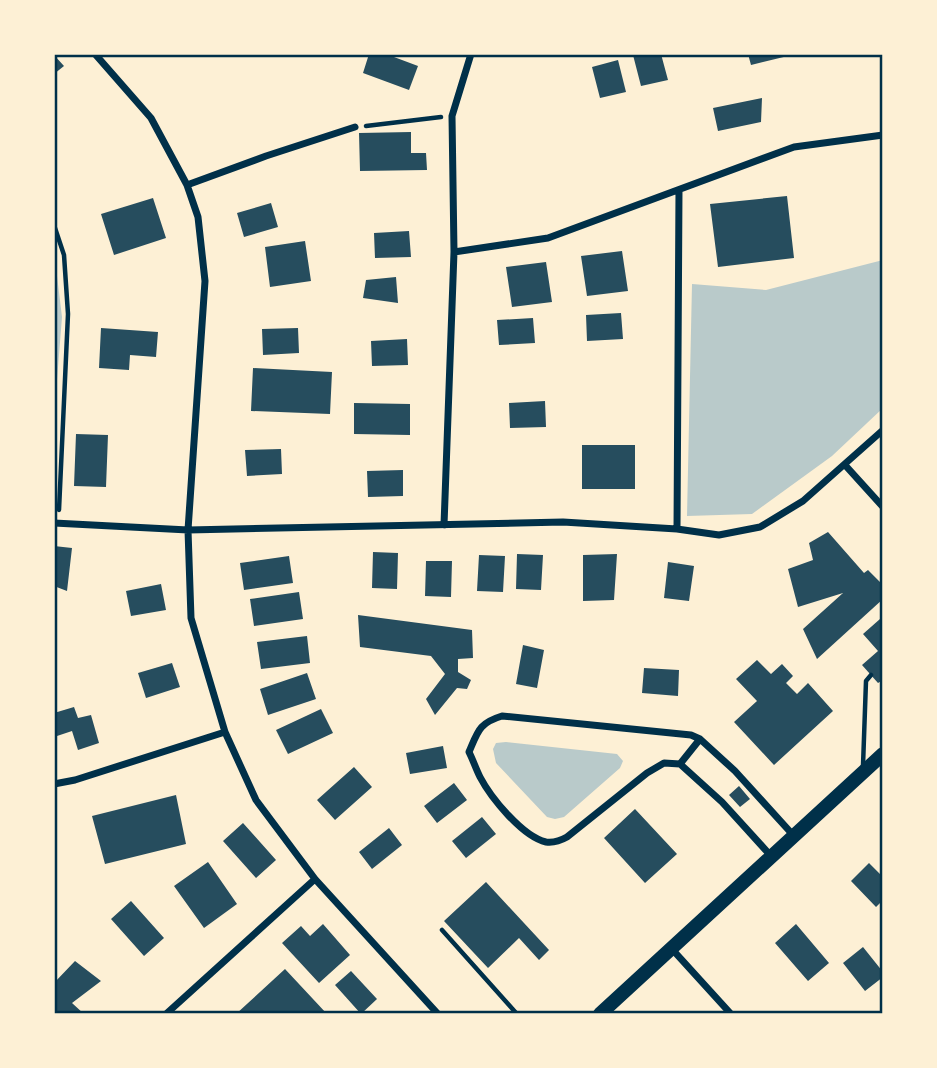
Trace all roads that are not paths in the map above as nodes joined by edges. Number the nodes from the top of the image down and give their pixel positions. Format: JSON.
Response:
{"nodes":[{"id":1,"x":94,"y":54,"type":"edge"},
{"id":2,"x":471,"y":54,"type":"edge"},
{"id":3,"x":355,"y":127,"type":"road end"},
{"id":4,"x":883,"y":135,"type":"edge"},
{"id":5,"x":187,"y":186,"type":"junction"},
{"id":6,"x":679,"y":190,"type":"junction"},
{"id":7,"x":454,"y":251,"type":"junction"},
{"id":8,"x":883,"y":430,"type":"edge"},
{"id":9,"x":845,"y":465,"type":"junction"},
{"id":10,"x":883,"y":507,"type":"edge"},
{"id":11,"x":56,"y":523,"type":"edge"},
{"id":12,"x":444,"y":525,"type":"junction"},
{"id":13,"x":677,"y":529,"type":"junction"},
{"id":14,"x":188,"y":530,"type":"junction"},
{"id":15,"x":872,"y":675,"type":"dead end"},
{"id":16,"x":225,"y":732,"type":"junction"},
{"id":17,"x":700,"y":739,"type":"junction"},
{"id":18,"x":883,"y":754,"type":"edge"},
{"id":19,"x":680,"y":764,"type":"junction"},
{"id":20,"x":863,"y":772,"type":"junction"},
{"id":21,"x":54,"y":784,"type":"edge"},
{"id":22,"x":794,"y":836,"type":"junction"},
{"id":23,"x":771,"y":856,"type":"junction"},
{"id":24,"x":315,"y":879,"type":"junction"},
{"id":25,"x":442,"y":930,"type":"dead end"},
{"id":26,"x":671,"y":948,"type":"junction"},
{"id":27,"x":166,"y":1014,"type":"edge"},
{"id":28,"x":438,"y":1014,"type":"edge"},
{"id":29,"x":517,"y":1014,"type":"edge"},
{"id":30,"x":600,"y":1014,"type":"edge"},
{"id":31,"x":731,"y":1014,"type":"edge"}],
"edges":[{"from":1,"to":5,"type":"street"},
{"from":2,"to":7,"type":"street"},
{"from":3,"to":5,"type":"street"},
{"from":4,"to":6,"type":"street"},
{"from":5,"to":14,"type":"street"},
{"from":6,"to":7,"type":"street"},
{"from":6,"to":13,"type":"street"},
{"from":7,"to":12,"type":"street"},
{"from":8,"to":9,"type":"street"},
{"from":9,"to":10,"type":"street"},
{"from":9,"to":13,"type":"street"},
{"from":11,"to":14,"type":"street"},
{"from":12,"to":13,"type":"street"},
{"from":12,"to":14,"type":"street"},
{"from":14,"to":16,"type":"street"},
{"from":15,"to":20,"type":"lane"},
{"from":16,"to":21,"type":"street"},
{"from":16,"to":24,"type":"street"},
{"from":17,"to":19,"type":"street"},
{"from":17,"to":19,"type":"street"},
{"from":17,"to":22,"type":"street"},
{"from":18,"to":20,"type":"main road"},
{"from":19,"to":23,"type":"street"},
{"from":20,"to":22,"type":"main road"},
{"from":22,"to":23,"type":"main road"},
{"from":23,"to":26,"type":"main road"},
{"from":24,"to":27,"type":"street"},
{"from":24,"to":28,"type":"street"},
{"from":25,"to":29,"type":"lane"},
{"from":26,"to":30,"type":"main road"},
{"from":26,"to":31,"type":"street"}]}
